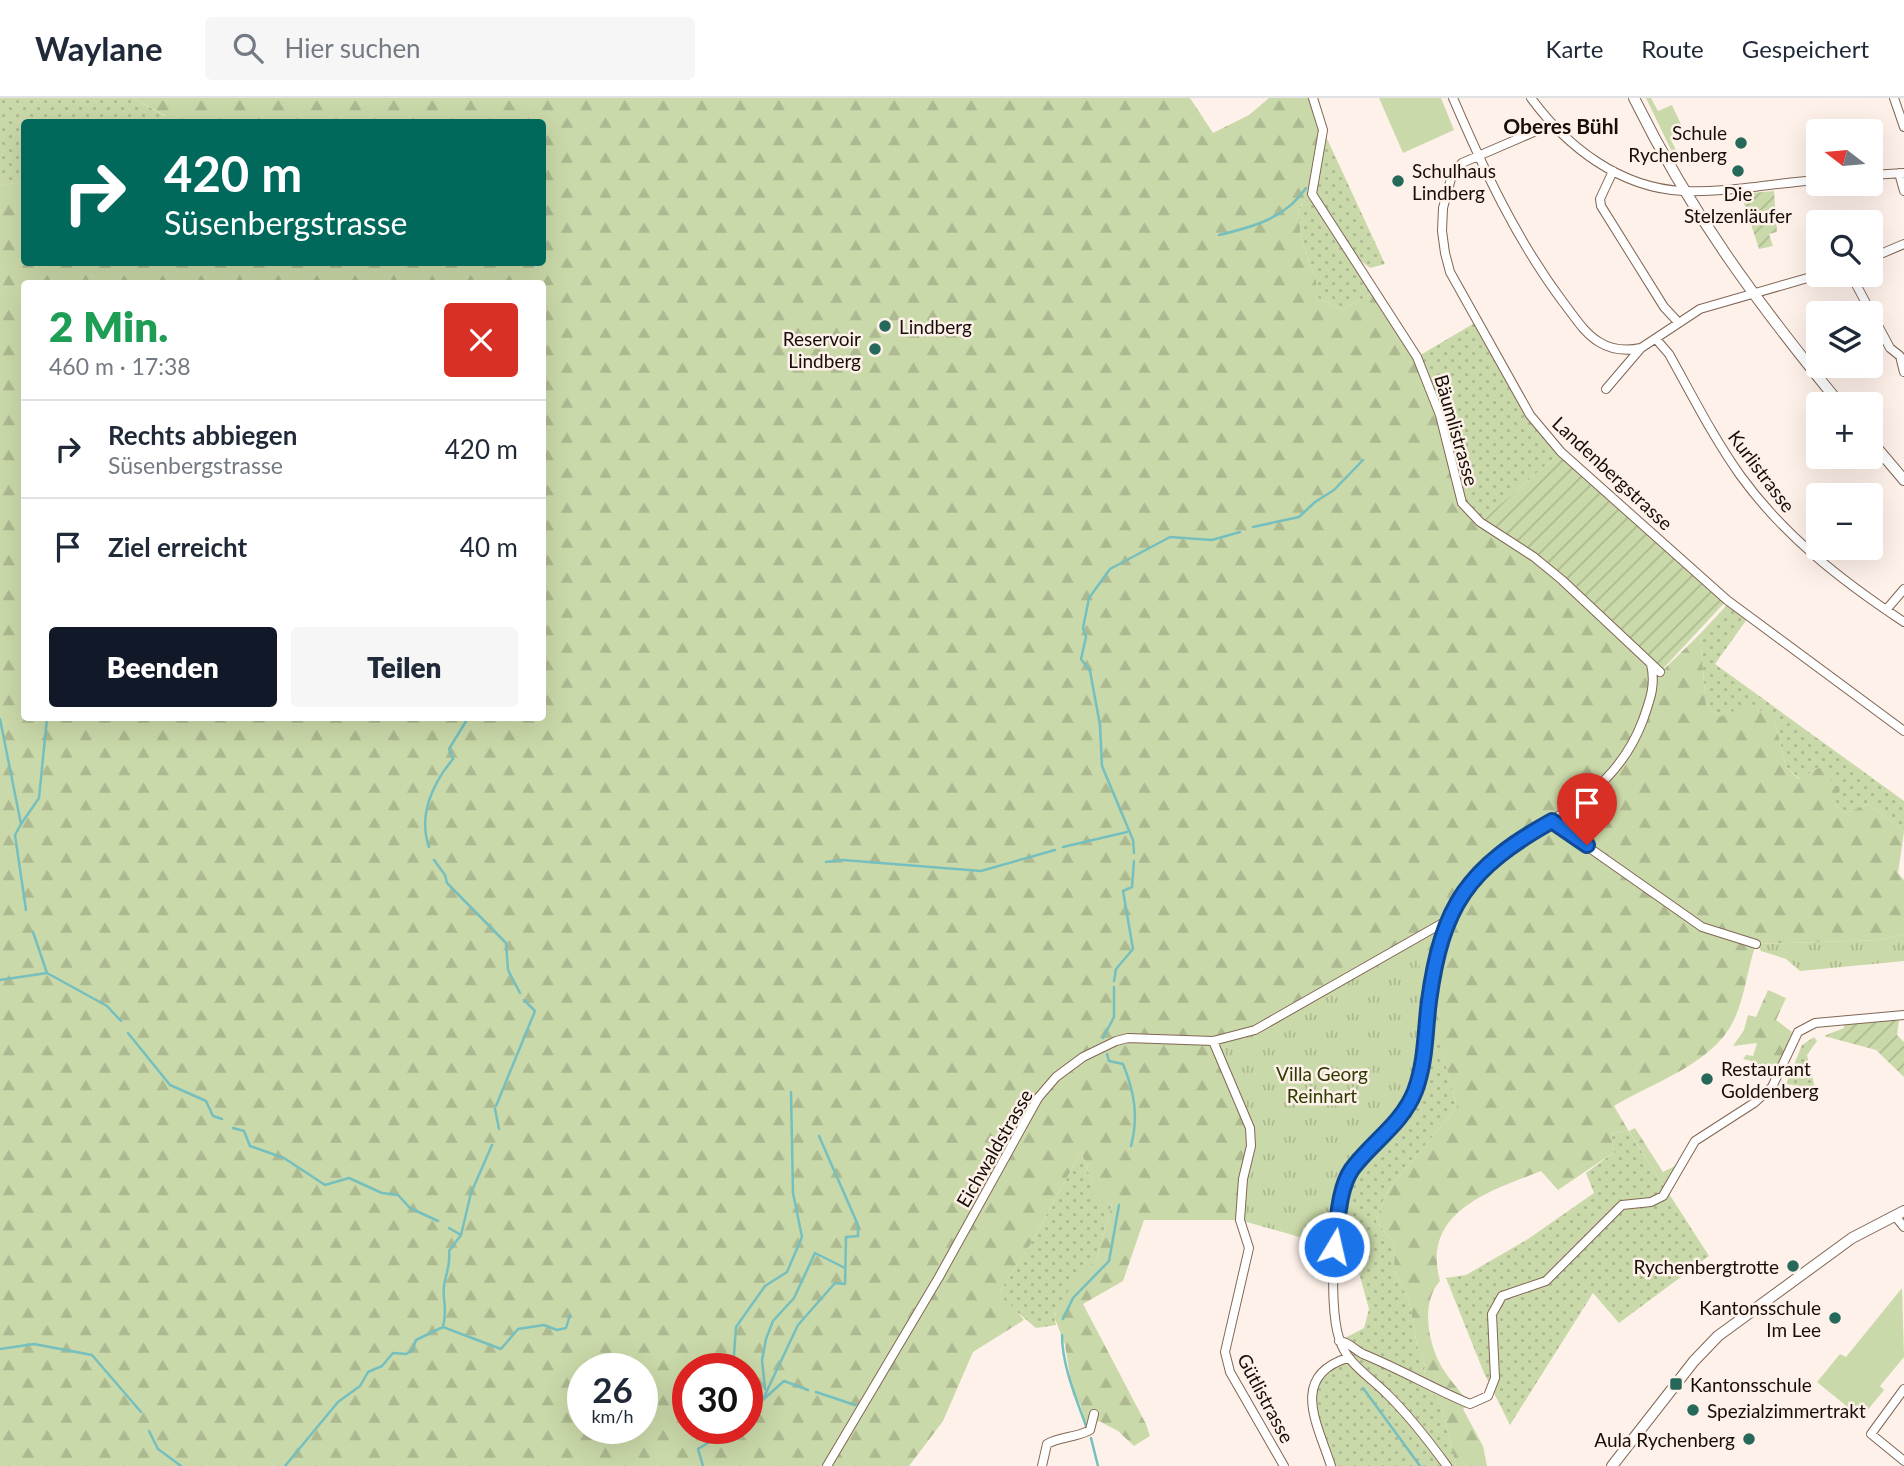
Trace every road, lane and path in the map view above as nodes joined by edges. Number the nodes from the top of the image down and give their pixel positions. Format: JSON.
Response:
{"nodes":[{"id":1,"x":1313,"y":98,"type":"edge"},
{"id":2,"x":1453,"y":98,"type":"edge"},
{"id":3,"x":1531,"y":98,"type":"edge"},
{"id":4,"x":1634,"y":98,"type":"edge"},
{"id":5,"x":1894,"y":98,"type":"edge"},
{"id":6,"x":1550,"y":125,"type":"junction"},
{"id":7,"x":1904,"y":127,"type":"edge"},
{"id":8,"x":1478,"y":157,"type":"junction"},
{"id":9,"x":1613,"y":171,"type":"junction"},
{"id":10,"x":1902,"y":173,"type":"edge"},
{"id":11,"x":1883,"y":174,"type":"edge"},
{"id":12,"x":1806,"y":181,"type":"edge"},
{"id":13,"x":1683,"y":191,"type":"junction"},
{"id":14,"x":1904,"y":191,"type":"edge"},
{"id":15,"x":1904,"y":244,"type":"edge"},
{"id":16,"x":1883,"y":253,"type":"edge"},
{"id":17,"x":1806,"y":278,"type":"edge"},
{"id":18,"x":1857,"y":287,"type":"edge"},
{"id":19,"x":1751,"y":292,"type":"junction"},
{"id":20,"x":1678,"y":323,"type":"junction"},
{"id":21,"x":1656,"y":339,"type":"junction"},
{"id":22,"x":1641,"y":348,"type":"junction"},
{"id":23,"x":1904,"y":372,"type":"edge"},
{"id":24,"x":1606,"y":388,"type":"dead end"},
{"id":25,"x":1830,"y":392,"type":"edge"},
{"id":26,"x":1883,"y":455,"type":"edge"},
{"id":27,"x":1904,"y":480,"type":"edge"},
{"id":28,"x":1904,"y":589,"type":"edge"},
{"id":29,"x":1886,"y":610,"type":"junction"},
{"id":30,"x":1904,"y":622,"type":"edge"},
{"id":31,"x":1651,"y":664,"type":"junction"},
{"id":32,"x":1660,"y":672,"type":"dead end"},
{"id":33,"x":1904,"y":731,"type":"edge"},
{"id":34,"x":1552,"y":821,"type":"junction"},
{"id":35,"x":1448,"y":920,"type":"junction"},
{"id":36,"x":1756,"y":944,"type":"dead end"},
{"id":37,"x":1904,"y":1015,"type":"edge"},
{"id":38,"x":1213,"y":1041,"type":"junction"},
{"id":39,"x":1900,"y":1213,"type":"edge"},
{"id":40,"x":1904,"y":1227,"type":"edge"},
{"id":41,"x":1339,"y":1341,"type":"junction"},
{"id":42,"x":1347,"y":1358,"type":"junction"},
{"id":43,"x":1904,"y":1389,"type":"edge"},
{"id":44,"x":1094,"y":1414,"type":"dead end"},
{"id":45,"x":1904,"y":1461,"type":"edge"},
{"id":46,"x":827,"y":1466,"type":"edge"},
{"id":47,"x":1042,"y":1466,"type":"edge"},
{"id":48,"x":1284,"y":1466,"type":"edge"},
{"id":49,"x":1331,"y":1466,"type":"edge"},
{"id":50,"x":1447,"y":1466,"type":"edge"},
{"id":51,"x":1612,"y":1466,"type":"edge"}],
"edges":[{"from":1,"to":31,"type":"street","name":"Bäumlistrasse"},
{"from":2,"to":8,"type":"street"},
{"from":3,"to":6,"type":"street"},
{"from":4,"to":13,"type":"street"},
{"from":5,"to":7,"type":"street"},
{"from":6,"to":8,"type":"street","name":"Landenbergstrasse"},
{"from":6,"to":9,"type":"street"},
{"from":8,"to":22,"type":"street"},
{"from":8,"to":33,"type":"street","name":"Landenbergstrasse"},
{"from":9,"to":13,"type":"street"},
{"from":9,"to":20,"type":"street"},
{"from":10,"to":11,"type":"street"},
{"from":10,"to":14,"type":"street"},
{"from":12,"to":13,"type":"street"},
{"from":13,"to":19,"type":"street"},
{"from":15,"to":16,"type":"street"},
{"from":17,"to":19,"type":"street"},
{"from":18,"to":23,"type":"street"},
{"from":19,"to":20,"type":"street"},
{"from":19,"to":25,"type":"street"},
{"from":20,"to":21,"type":"street"},
{"from":21,"to":22,"type":"street"},
{"from":21,"to":29,"type":"street","name":"Kurlistrasse"},
{"from":22,"to":24,"type":"street"},
{"from":26,"to":27,"type":"street"},
{"from":28,"to":29,"type":"street"},
{"from":29,"to":30,"type":"street","name":"Kurlistrasse"},
{"from":31,"to":32,"type":"street","name":"Bäumlistrasse"},
{"from":31,"to":34,"type":"street"},
{"from":34,"to":35,"type":"street"},
{"from":34,"to":36,"type":"street"},
{"from":35,"to":38,"type":"street","name":"Eichwaldstrasse"},
{"from":35,"to":41,"type":"street"},
{"from":37,"to":41,"type":"street"},
{"from":38,"to":46,"type":"street","name":"Eichwaldstrasse"},
{"from":38,"to":48,"type":"street","name":"Gütlistrasse"},
{"from":39,"to":40,"type":"street"},
{"from":39,"to":51,"type":"street"},
{"from":41,"to":42,"type":"street"},
{"from":42,"to":49,"type":"street","name":"Gütlistrasse"},
{"from":42,"to":50,"type":"street"},
{"from":43,"to":45,"type":"street"},
{"from":44,"to":47,"type":"street"}]}
